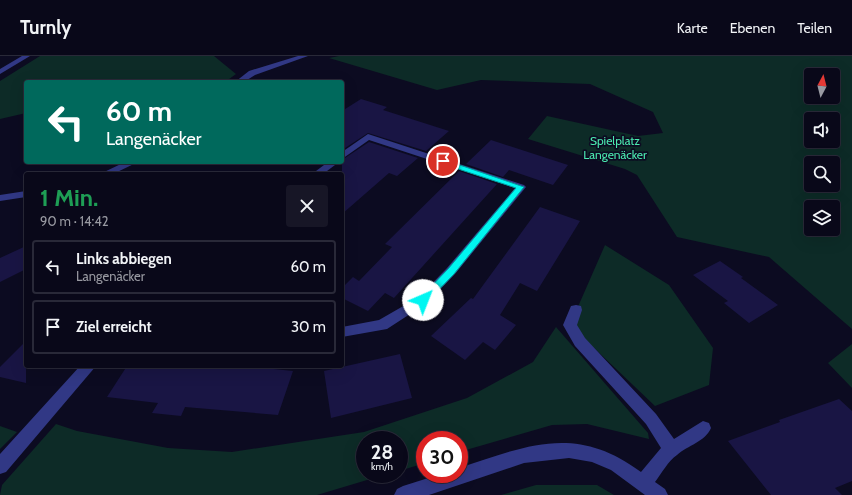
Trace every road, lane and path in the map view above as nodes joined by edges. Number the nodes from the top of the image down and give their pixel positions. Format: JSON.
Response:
{"nodes":[{"id":1,"x":27,"y":56,"type":"edge"},
{"id":2,"x":305,"y":56,"type":"edge"},
{"id":3,"x":0,"y":72,"type":"edge"},
{"id":4,"x":242,"y":80,"type":"edge"},
{"id":5,"x":344,"y":155,"type":"edge"},
{"id":6,"x":128,"y":164,"type":"edge"},
{"id":7,"x":331,"y":164,"type":"edge"},
{"id":8,"x":109,"y":172,"type":"edge"},
{"id":9,"x":320,"y":172,"type":"edge"},
{"id":10,"x":24,"y":194,"type":"edge"},
{"id":11,"x":0,"y":198,"type":"edge"},
{"id":12,"x":576,"y":310,"type":"dead end"},
{"id":13,"x":344,"y":332,"type":"edge"},
{"id":14,"x":87,"y":368,"type":"edge"},
{"id":15,"x":703,"y":428,"type":"dead end"},
{"id":16,"x":671,"y":449,"type":"junction"},
{"id":17,"x":0,"y":466,"type":"edge"},
{"id":18,"x":643,"y":483,"type":"junction"},
{"id":19,"x":402,"y":495,"type":"edge"},
{"id":20,"x":659,"y":495,"type":"edge"}],
"edges":[{"from":1,"to":3,"type":"street"},
{"from":2,"to":4,"type":"street"},
{"from":5,"to":13,"type":"street"},
{"from":6,"to":8,"type":"street"},
{"from":7,"to":9,"type":"street"},
{"from":10,"to":11,"type":"street"},
{"from":12,"to":16,"type":"street"},
{"from":14,"to":17,"type":"street"},
{"from":15,"to":16,"type":"street"},
{"from":16,"to":18,"type":"street"},
{"from":18,"to":19,"type":"street"},
{"from":18,"to":20,"type":"street"}]}
